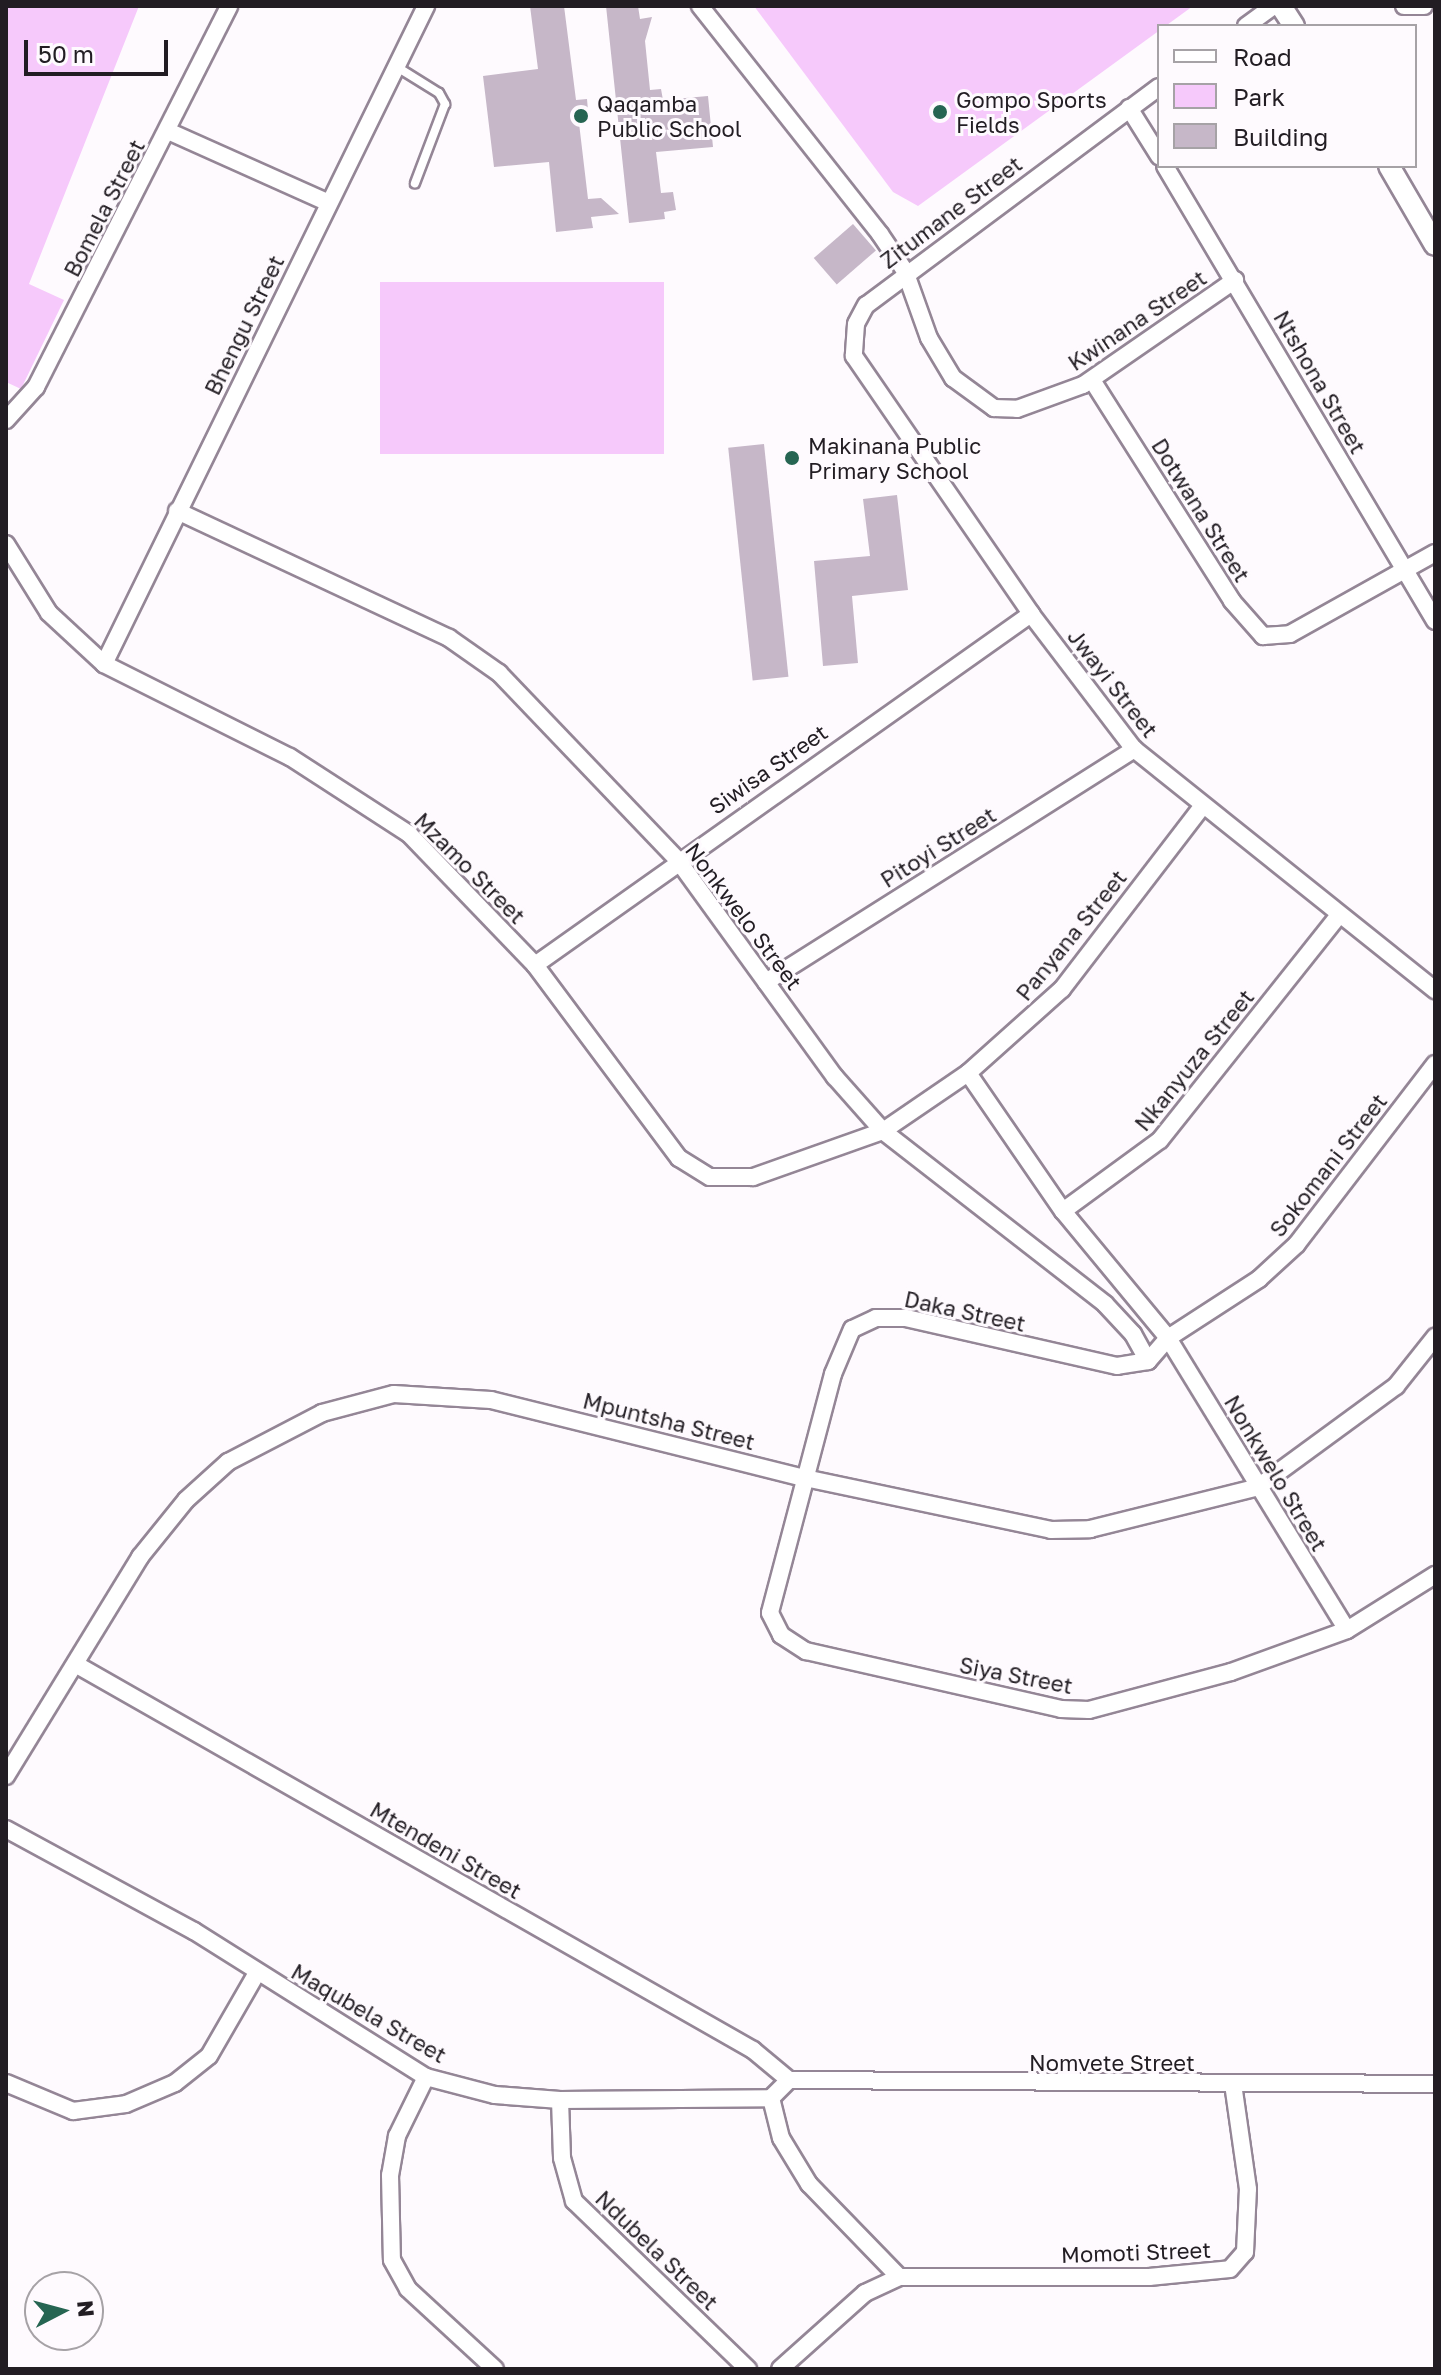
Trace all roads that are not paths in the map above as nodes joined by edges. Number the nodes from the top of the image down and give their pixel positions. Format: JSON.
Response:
{"nodes":[{"id":1,"x":229,"y":6,"type":"edge"},
{"id":2,"x":426,"y":6,"type":"edge"},
{"id":3,"x":700,"y":6,"type":"edge"},
{"id":4,"x":1274,"y":6,"type":"edge"},
{"id":5,"x":1281,"y":6,"type":"edge"},
{"id":6,"x":1404,"y":6,"type":"edge"},
{"id":7,"x":1424,"y":6,"type":"edge"},
{"id":8,"x":1249,"y":24,"type":"edge"},
{"id":9,"x":1293,"y":24,"type":"edge"},
{"id":10,"x":397,"y":67,"type":"junction"},
{"id":11,"x":1157,"y":88,"type":"edge"},
{"id":12,"x":1129,"y":108,"type":"junction"},
{"id":13,"x":168,"y":131,"type":"junction"},
{"id":14,"x":1157,"y":153,"type":"edge"},
{"id":15,"x":1166,"y":168,"type":"edge"},
{"id":16,"x":1390,"y":168,"type":"edge"},
{"id":17,"x":415,"y":183,"type":"dead end"},
{"id":18,"x":329,"y":203,"type":"junction"},
{"id":19,"x":1435,"y":245,"type":"edge"},
{"id":20,"x":905,"y":271,"type":"junction"},
{"id":21,"x":1235,"y":280,"type":"junction"},
{"id":22,"x":856,"y":324,"type":"joint"},
{"id":23,"x":1092,"y":380,"type":"junction"},
{"id":24,"x":6,"y":420,"type":"edge"},
{"id":25,"x":177,"y":511,"type":"junction"},
{"id":26,"x":6,"y":544,"type":"edge"},
{"id":27,"x":1435,"y":553,"type":"edge"},
{"id":28,"x":1405,"y":572,"type":"junction"},
{"id":29,"x":1031,"y":614,"type":"junction"},
{"id":30,"x":1435,"y":621,"type":"edge"},
{"id":31,"x":104,"y":664,"type":"junction"},
{"id":32,"x":1134,"y":749,"type":"junction"},
{"id":33,"x":1201,"y":808,"type":"junction"},
{"id":34,"x":677,"y":859,"type":"junction"},
{"id":35,"x":1338,"y":916,"type":"junction"},
{"id":36,"x":535,"y":965,"type":"junction"},
{"id":37,"x":766,"y":982,"type":"junction"},
{"id":38,"x":1435,"y":990,"type":"edge"},
{"id":39,"x":1435,"y":1064,"type":"edge"},
{"id":40,"x":968,"y":1073,"type":"junction"},
{"id":41,"x":883,"y":1131,"type":"junction"},
{"id":42,"x":1063,"y":1211,"type":"junction"},
{"id":43,"x":1435,"y":1337,"type":"edge"},
{"id":44,"x":1168,"y":1338,"type":"junction"},
{"id":45,"x":1148,"y":1361,"type":"junction"},
{"id":46,"x":805,"y":1478,"type":"junction"},
{"id":47,"x":1258,"y":1487,"type":"junction"},
{"id":48,"x":1435,"y":1575,"type":"edge"},
{"id":49,"x":1347,"y":1630,"type":"junction"},
{"id":50,"x":77,"y":1665,"type":"junction"},
{"id":51,"x":6,"y":1776,"type":"edge"},
{"id":52,"x":6,"y":1829,"type":"edge"},
{"id":53,"x":257,"y":1973,"type":"junction"},
{"id":54,"x":426,"y":2077,"type":"junction"},
{"id":55,"x":789,"y":2080,"type":"junction"},
{"id":56,"x":6,"y":2083,"type":"edge"},
{"id":57,"x":1233,"y":2084,"type":"junction"},
{"id":58,"x":1435,"y":2084,"type":"edge"},
{"id":59,"x":771,"y":2098,"type":"junction"},
{"id":60,"x":560,"y":2100,"type":"junction"},
{"id":61,"x":899,"y":2277,"type":"junction"},
{"id":62,"x":495,"y":2369,"type":"edge"},
{"id":63,"x":748,"y":2369,"type":"edge"},
{"id":64,"x":780,"y":2369,"type":"edge"}],
"edges":[{"from":1,"to":13,"type":"street","name":"Bomela Street"},
{"from":2,"to":10,"type":"street","name":"Bhengu Street"},
{"from":3,"to":20,"type":"street"},
{"from":4,"to":8,"type":"street"},
{"from":5,"to":9,"type":"street"},
{"from":6,"to":7,"type":"street"},
{"from":10,"to":17,"type":"lane"},
{"from":10,"to":18,"type":"street","name":"Bhengu Street"},
{"from":11,"to":12,"type":"street","name":"Zitumane Street"},
{"from":12,"to":14,"type":"street"},
{"from":12,"to":20,"type":"street","name":"Zitumane Street"},
{"from":13,"to":18,"type":"street"},
{"from":13,"to":24,"type":"street","name":"Bomela Street"},
{"from":15,"to":21,"type":"street","name":"Ntshona Street"},
{"from":16,"to":19,"type":"street"},
{"from":18,"to":25,"type":"street","name":"Bhengu Street"},
{"from":20,"to":22,"type":"street","name":"Zitumane Street"},
{"from":20,"to":23,"type":"street","name":"Kwinana Street"},
{"from":21,"to":23,"type":"street","name":"Kwinana Street"},
{"from":21,"to":28,"type":"street","name":"Ntshona Street"},
{"from":22,"to":29,"type":"street","name":"Jwayi Street"},
{"from":23,"to":28,"type":"street","name":"Dotwana Street"},
{"from":25,"to":31,"type":"street","name":"Bhengu Street"},
{"from":25,"to":34,"type":"street","name":"Nonkwelo Street"},
{"from":26,"to":31,"type":"street","name":"Mzamo Street"},
{"from":27,"to":28,"type":"street"},
{"from":28,"to":30,"type":"street","name":"Ntshona Street"},
{"from":29,"to":32,"type":"street","name":"Jwayi Street"},
{"from":29,"to":34,"type":"street","name":"Siwisa Street"},
{"from":31,"to":36,"type":"street","name":"Mzamo Street"},
{"from":32,"to":33,"type":"street","name":"Jwayi Street"},
{"from":32,"to":37,"type":"street","name":"Pitoyi Street"},
{"from":33,"to":35,"type":"street","name":"Jwayi Street"},
{"from":33,"to":40,"type":"street","name":"Panyana Street"},
{"from":34,"to":36,"type":"street","name":"Siwisa Street"},
{"from":34,"to":37,"type":"street","name":"Nonkwelo Street"},
{"from":35,"to":38,"type":"street","name":"Jwayi Street"},
{"from":35,"to":42,"type":"street","name":"Nkanyuza Street"},
{"from":36,"to":41,"type":"street","name":"Mzamo Street"},
{"from":37,"to":41,"type":"street","name":"Nonkwelo Street"},
{"from":39,"to":44,"type":"street","name":"Sokomani Street"},
{"from":40,"to":41,"type":"street","name":"Panyana Street"},
{"from":40,"to":42,"type":"street","name":"Nonkwelo Street"},
{"from":41,"to":45,"type":"street","name":"Nonkwelo Street"},
{"from":42,"to":44,"type":"street","name":"Nonkwelo Street"},
{"from":43,"to":47,"type":"street","name":"Mpuntsha Street"},
{"from":44,"to":45,"type":"street"},
{"from":44,"to":47,"type":"street","name":"Nonkwelo Street"},
{"from":45,"to":46,"type":"street","name":"Daka Street"},
{"from":46,"to":47,"type":"street","name":"Mpuntsha Street"},
{"from":46,"to":49,"type":"street","name":"Siya Street"},
{"from":46,"to":50,"type":"street","name":"Mpuntsha Street"},
{"from":47,"to":49,"type":"street","name":"Nonkwelo Street"},
{"from":48,"to":49,"type":"street","name":"Siya Street"},
{"from":50,"to":51,"type":"street","name":"Mpuntsha Street"},
{"from":50,"to":55,"type":"street","name":"Mtendeni Street"},
{"from":52,"to":53,"type":"street","name":"Maqubela Street"},
{"from":53,"to":54,"type":"street","name":"Maqubela Street"},
{"from":53,"to":56,"type":"street"},
{"from":54,"to":60,"type":"street","name":"Maqubela Street"},
{"from":54,"to":62,"type":"street"},
{"from":55,"to":57,"type":"street","name":"Nomvete Street"},
{"from":55,"to":59,"type":"street"},
{"from":57,"to":58,"type":"street","name":"Nomvete Street"},
{"from":57,"to":61,"type":"street","name":"Momoti Street"},
{"from":59,"to":60,"type":"street","name":"Maqubela Street"},
{"from":59,"to":61,"type":"street"},
{"from":60,"to":63,"type":"street","name":"Ndubela Street"},
{"from":61,"to":64,"type":"street","name":"Momoti Street"}]}
